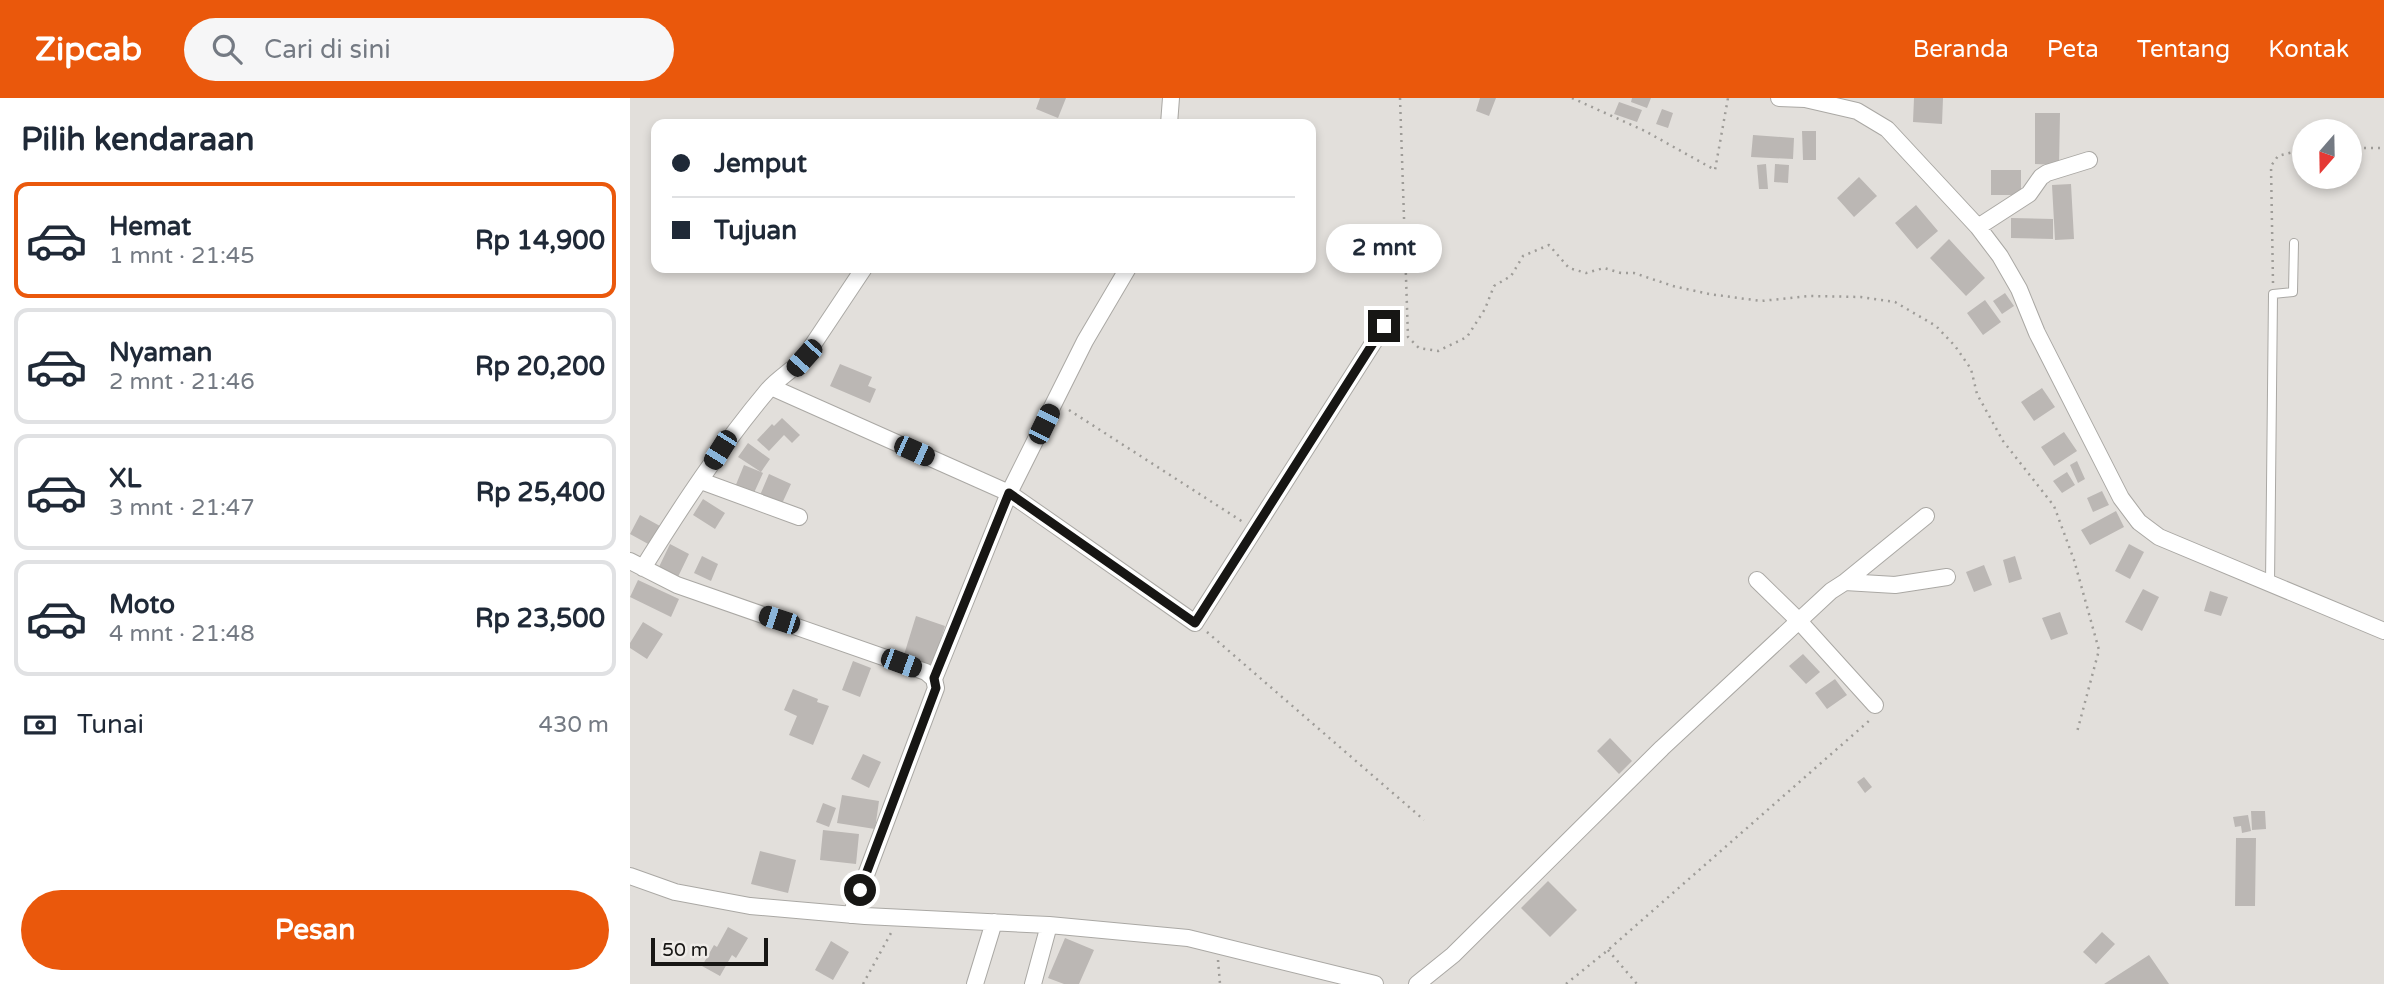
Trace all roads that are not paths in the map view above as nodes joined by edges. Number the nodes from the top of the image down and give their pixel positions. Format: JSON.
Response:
{"nodes":[{"id":1,"x":1171,"y":98,"type":"edge"},
{"id":2,"x":1779,"y":98,"type":"edge"},
{"id":3,"x":1169,"y":119,"type":"edge"},
{"id":4,"x":2089,"y":160,"type":"dead end"},
{"id":5,"x":1978,"y":227,"type":"junction"},
{"id":6,"x":2294,"y":243,"type":"dead end"},
{"id":7,"x":861,"y":273,"type":"edge"},
{"id":8,"x":1125,"y":273,"type":"edge"},
{"id":9,"x":1384,"y":326,"type":"dead end"},
{"id":10,"x":771,"y":387,"type":"junction"},
{"id":11,"x":701,"y":481,"type":"junction"},
{"id":12,"x":1009,"y":493,"type":"junction"},
{"id":13,"x":1926,"y":516,"type":"dead end"},
{"id":14,"x":799,"y":517,"type":"dead end"},
{"id":15,"x":636,"y":565,"type":"edge"},
{"id":16,"x":1947,"y":577,"type":"dead end"},
{"id":17,"x":1757,"y":580,"type":"dead end"},
{"id":18,"x":1845,"y":582,"type":"junction"},
{"id":19,"x":2270,"y":584,"type":"junction"},
{"id":20,"x":1799,"y":621,"type":"junction"},
{"id":21,"x":2384,"y":631,"type":"edge"},
{"id":22,"x":934,"y":678,"type":"junction"},
{"id":23,"x":1875,"y":705,"type":"road end"},
{"id":24,"x":630,"y":876,"type":"edge"},
{"id":25,"x":851,"y":915,"type":"junction"},
{"id":26,"x":994,"y":922,"type":"junction"},
{"id":27,"x":1049,"y":925,"type":"junction"},
{"id":28,"x":975,"y":984,"type":"edge"},
{"id":29,"x":1033,"y":984,"type":"edge"},
{"id":30,"x":1375,"y":984,"type":"edge"},
{"id":31,"x":1417,"y":984,"type":"edge"}],
"edges":[{"from":1,"to":3,"type":"street"},
{"from":2,"to":5,"type":"street"},
{"from":4,"to":5,"type":"street"},
{"from":5,"to":19,"type":"street"},
{"from":6,"to":19,"type":"lane"},
{"from":7,"to":10,"type":"street"},
{"from":8,"to":12,"type":"street"},
{"from":9,"to":12,"type":"street"},
{"from":10,"to":11,"type":"street"},
{"from":10,"to":12,"type":"street"},
{"from":11,"to":14,"type":"street"},
{"from":11,"to":15,"type":"street"},
{"from":12,"to":22,"type":"street"},
{"from":13,"to":18,"type":"street"},
{"from":15,"to":22,"type":"street"},
{"from":16,"to":18,"type":"street"},
{"from":17,"to":20,"type":"street"},
{"from":18,"to":20,"type":"street"},
{"from":19,"to":21,"type":"street"},
{"from":20,"to":23,"type":"street"},
{"from":20,"to":31,"type":"street"},
{"from":22,"to":25,"type":"street"},
{"from":24,"to":25,"type":"street"},
{"from":25,"to":26,"type":"street"},
{"from":26,"to":27,"type":"street"},
{"from":26,"to":28,"type":"street"},
{"from":27,"to":29,"type":"street"},
{"from":27,"to":30,"type":"street"}]}
